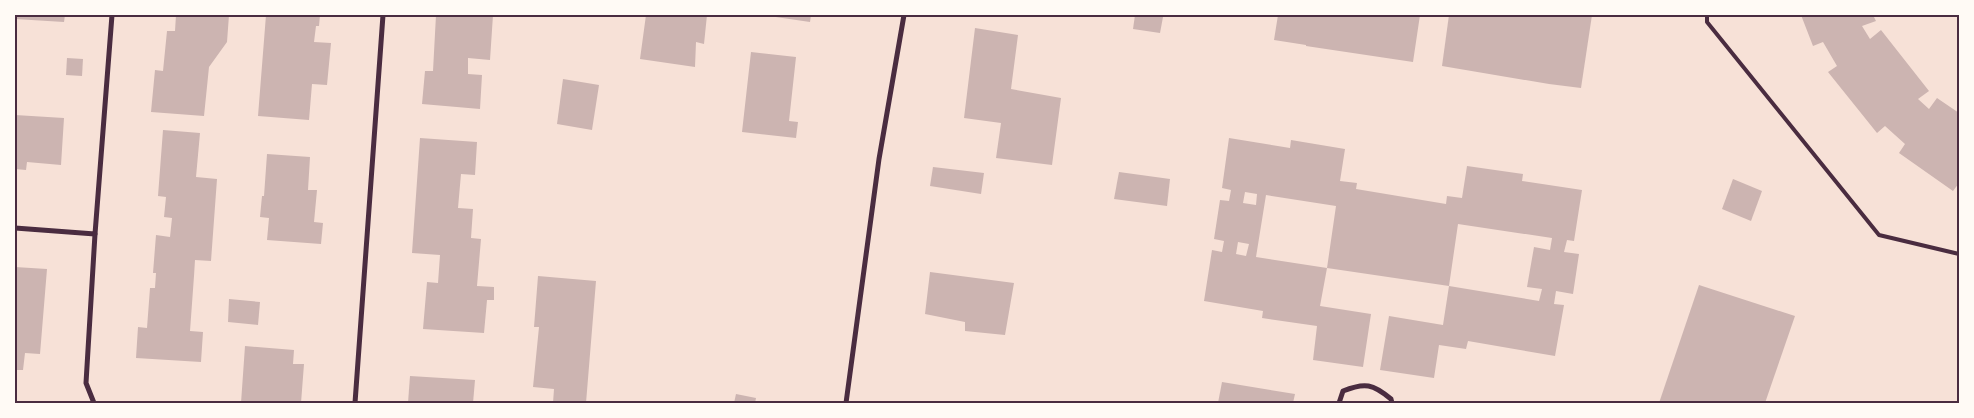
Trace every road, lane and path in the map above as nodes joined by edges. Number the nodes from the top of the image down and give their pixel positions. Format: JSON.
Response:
{"nodes":[{"id":1,"x":112,"y":15,"type":"edge"},
{"id":2,"x":383,"y":15,"type":"edge"},
{"id":3,"x":904,"y":15,"type":"edge"},
{"id":4,"x":1707,"y":15,"type":"edge"},
{"id":5,"x":15,"y":228,"type":"edge"},
{"id":6,"x":95,"y":234,"type":"junction"},
{"id":7,"x":1959,"y":254,"type":"edge"},
{"id":8,"x":94,"y":403,"type":"edge"},
{"id":9,"x":355,"y":403,"type":"edge"},
{"id":10,"x":846,"y":403,"type":"edge"},
{"id":11,"x":1340,"y":403,"type":"edge"},
{"id":12,"x":1392,"y":403,"type":"edge"}],
"edges":[{"from":1,"to":6,"type":"street"},
{"from":2,"to":9,"type":"street"},
{"from":3,"to":10,"type":"street"},
{"from":4,"to":7,"type":"lane"},
{"from":5,"to":6,"type":"street"},
{"from":6,"to":8,"type":"street"},
{"from":11,"to":12,"type":"street"}]}
